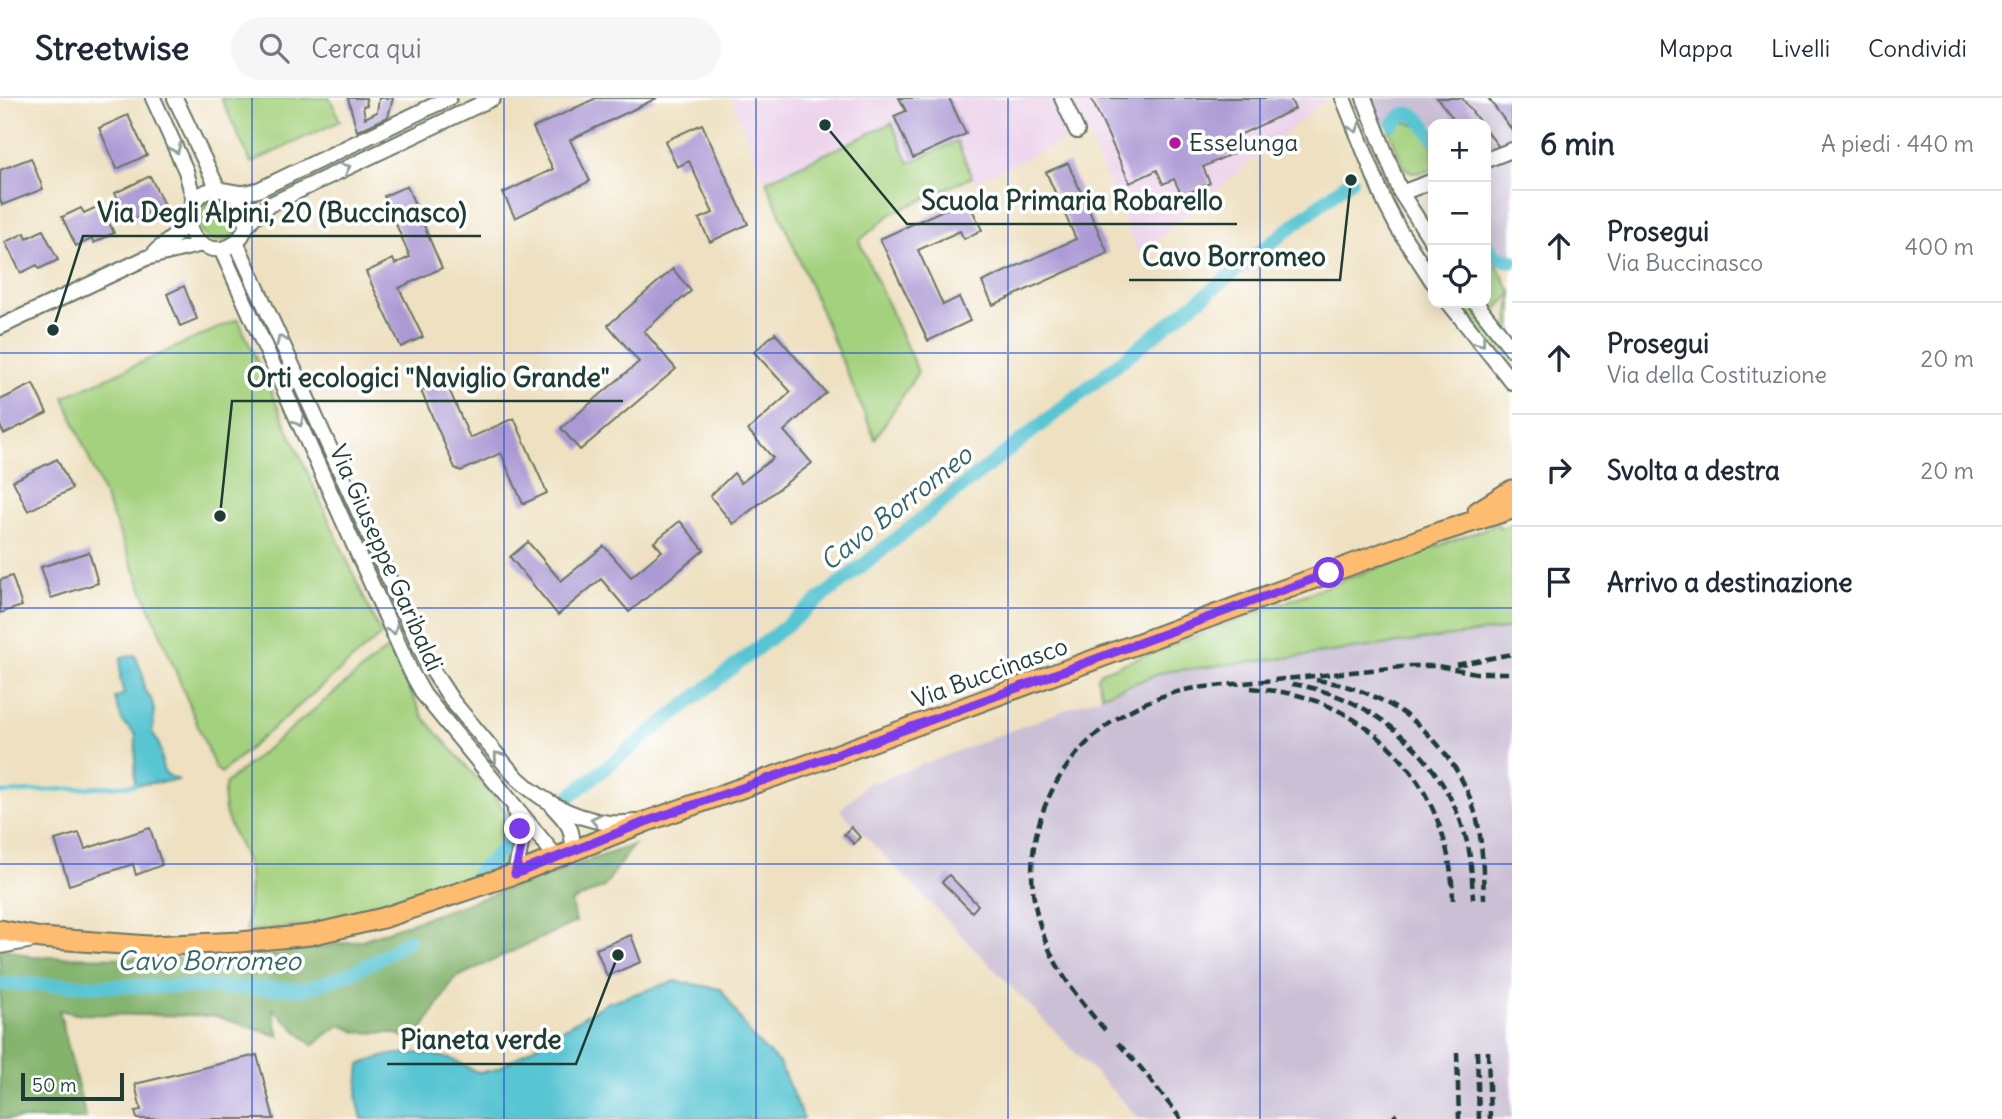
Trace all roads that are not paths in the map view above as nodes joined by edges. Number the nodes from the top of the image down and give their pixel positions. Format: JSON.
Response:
{"nodes":[{"id":1,"x":153,"y":98,"type":"edge"},
{"id":2,"x":175,"y":98,"type":"edge"},
{"id":3,"x":449,"y":98,"type":"edge"},
{"id":4,"x":493,"y":98,"type":"edge"},
{"id":5,"x":1062,"y":98,"type":"edge"},
{"id":6,"x":1343,"y":98,"type":"edge"},
{"id":7,"x":1364,"y":98,"type":"edge"},
{"id":8,"x":1077,"y":131,"type":"dead end"},
{"id":9,"x":1512,"y":150,"type":"edge"},
{"id":10,"x":1491,"y":158,"type":"edge"},
{"id":11,"x":1431,"y":182,"type":"edge"},
{"id":12,"x":224,"y":191,"type":"junction"},
{"id":13,"x":1401,"y":194,"type":"junction"},
{"id":14,"x":194,"y":201,"type":"junction"},
{"id":15,"x":188,"y":220,"type":"junction"},
{"id":16,"x":246,"y":226,"type":"junction"},
{"id":17,"x":1428,"y":235,"type":"edge"},
{"id":18,"x":236,"y":242,"type":"junction"},
{"id":19,"x":202,"y":244,"type":"junction"},
{"id":20,"x":221,"y":248,"type":"junction"},
{"id":21,"x":146,"y":258,"type":"junction"},
{"id":22,"x":1428,"y":274,"type":"edge"},
{"id":23,"x":1453,"y":308,"type":"edge"},
{"id":24,"x":1480,"y":308,"type":"edge"},
{"id":25,"x":0,"y":327,"type":"edge"},
{"id":26,"x":1512,"y":349,"type":"edge"},
{"id":27,"x":1512,"y":382,"type":"edge"},
{"id":28,"x":1512,"y":490,"type":"edge"},
{"id":29,"x":1512,"y":509,"type":"edge"},
{"id":30,"x":1440,"y":532,"type":"junction"},
{"id":31,"x":548,"y":802,"type":"junction"},
{"id":32,"x":514,"y":807,"type":"junction"},
{"id":33,"x":645,"y":822,"type":"junction"},
{"id":34,"x":565,"y":855,"type":"junction"},
{"id":35,"x":515,"y":874,"type":"junction"},
{"id":36,"x":0,"y":930,"type":"edge"},
{"id":37,"x":41,"y":939,"type":"junction"},
{"id":38,"x":0,"y":946,"type":"edge"}],
"edges":[{"from":1,"to":14,"type":"street","one_way":true},
{"from":2,"to":12,"type":"street"},
{"from":3,"to":12,"type":"street"},
{"from":16,"to":4,"type":"street","one_way":true},
{"from":5,"to":8,"type":"street"},
{"from":6,"to":22,"type":"street","one_way":true},
{"from":7,"to":13,"type":"street"},
{"from":9,"to":10,"type":"street"},
{"from":11,"to":13,"type":"street"},
{"from":12,"to":14,"type":"street"},
{"from":12,"to":16,"type":"street"},
{"from":13,"to":17,"type":"street"},
{"from":14,"to":15,"type":"street"},
{"from":15,"to":19,"type":"street"},
{"from":15,"to":21,"type":"street"},
{"from":16,"to":18,"type":"street"},
{"from":18,"to":20,"type":"street"},
{"from":31,"to":18,"type":"street","name":"Via Giuseppe Garibaldi","one_way":true},
{"from":19,"to":20,"type":"street"},
{"from":19,"to":21,"type":"street"},
{"from":20,"to":32,"type":"street","name":"Via Giuseppe Garibaldi","one_way":true},
{"from":21,"to":25,"type":"street"},
{"from":23,"to":27,"type":"street","one_way":true},
{"from":24,"to":26,"type":"street"},
{"from":28,"to":30,"type":"main road","name":"Via Buccinasco"},
{"from":29,"to":30,"type":"main road","name":"Via Buccinasco"},
{"from":30,"to":33,"type":"main road","name":"Via Buccinasco"},
{"from":33,"to":31,"type":"street","one_way":true},
{"from":31,"to":34,"type":"street"},
{"from":32,"to":34,"type":"street","name":"Via Giuseppe Garibaldi"},
{"from":32,"to":35,"type":"street"},
{"from":33,"to":34,"type":"main road","name":"Via Buccinasco"},
{"from":34,"to":35,"type":"main road","name":"Via Buccinasco"},
{"from":35,"to":37,"type":"main road","name":"Via Buccinasco"},
{"from":36,"to":37,"type":"main road","name":"Via Buccinasco"},
{"from":37,"to":38,"type":"street"}]}
